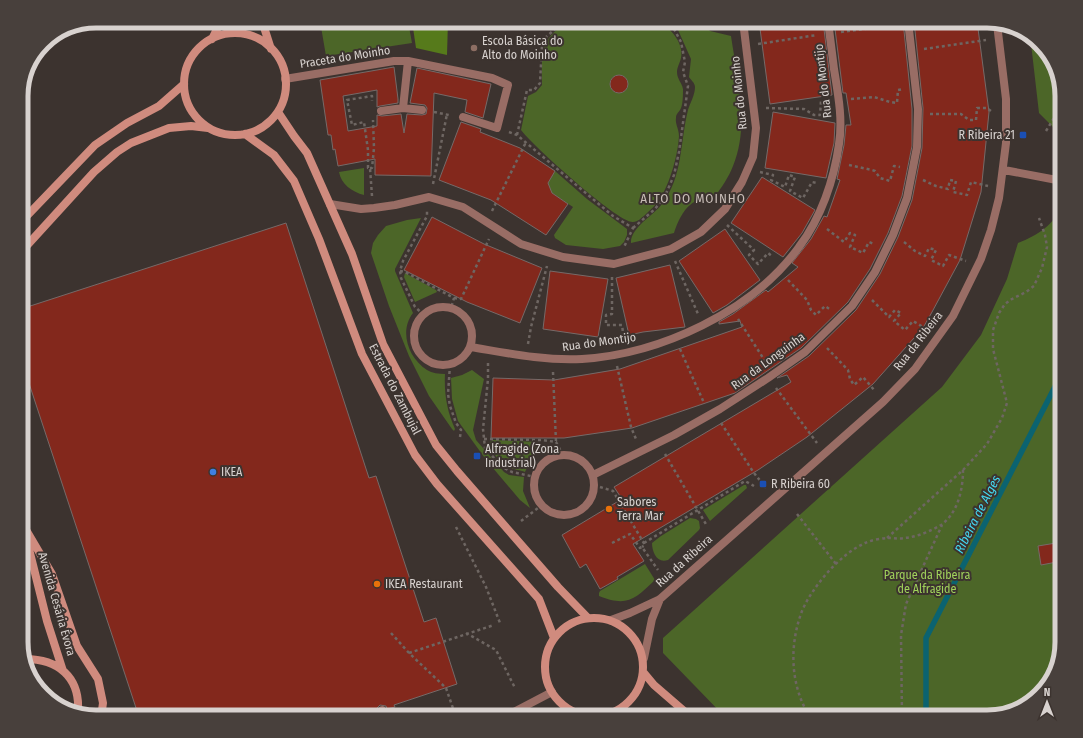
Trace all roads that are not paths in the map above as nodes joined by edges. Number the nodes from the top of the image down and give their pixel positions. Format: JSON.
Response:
{"nodes":[{"id":1,"x":218,"y":28,"type":"edge"},
{"id":2,"x":264,"y":28,"type":"edge"},
{"id":3,"x":744,"y":28,"type":"edge"},
{"id":4,"x":829,"y":28,"type":"edge"},
{"id":5,"x":909,"y":28,"type":"edge"},
{"id":6,"x":998,"y":29,"type":"edge"},
{"id":7,"x":212,"y":39,"type":"junction"},
{"id":8,"x":271,"y":49,"type":"junction"},
{"id":9,"x":408,"y":61,"type":"junction"},
{"id":10,"x":285,"y":79,"type":"junction"},
{"id":11,"x":184,"y":84,"type":"junction"},
{"id":12,"x":403,"y":108,"type":"junction"},
{"id":13,"x":381,"y":110,"type":"dead end"},
{"id":14,"x":422,"y":110,"type":"road end"},
{"id":15,"x":278,"y":112,"type":"junction"},
{"id":16,"x":463,"y":117,"type":"road end"},
{"id":17,"x":208,"y":128,"type":"junction"},
{"id":18,"x":245,"y":134,"type":"junction"},
{"id":19,"x":1004,"y":170,"type":"junction"},
{"id":20,"x":1055,"y":180,"type":"edge"},
{"id":21,"x":330,"y":204,"type":"junction"},
{"id":22,"x":28,"y":215,"type":"edge"},
{"id":23,"x":28,"y":244,"type":"edge"},
{"id":24,"x":471,"y":347,"type":"junction"},
{"id":25,"x":593,"y":475,"type":"junction"},
{"id":26,"x":28,"y":532,"type":"edge"},
{"id":27,"x":28,"y":546,"type":"edge"},
{"id":28,"x":660,"y":598,"type":"junction"},
{"id":29,"x":587,"y":617,"type":"junction"},
{"id":30,"x":611,"y":620,"type":"junction"},
{"id":31,"x":554,"y":638,"type":"junction"},
{"id":32,"x":644,"y":658,"type":"junction"},
{"id":33,"x":30,"y":659,"type":"edge"},
{"id":34,"x":63,"y":670,"type":"junction"},
{"id":35,"x":644,"y":673,"type":"junction"},
{"id":36,"x":552,"y":692,"type":"junction"},
{"id":37,"x":78,"y":708,"type":"edge"},
{"id":38,"x":102,"y":710,"type":"edge"},
{"id":39,"x":518,"y":710,"type":"edge"},
{"id":40,"x":570,"y":710,"type":"edge"},
{"id":41,"x":618,"y":710,"type":"edge"},
{"id":42,"x":683,"y":710,"type":"edge"}],
"edges":[{"from":1,"to":7,"type":"street"},
{"from":2,"to":8,"type":"street"},
{"from":3,"to":21,"type":"street","name":"Rua do Moinho"},
{"from":4,"to":24,"type":"street","name":"Rua do Montijo"},
{"from":5,"to":25,"type":"street","name":"Rua da Longuinha"},
{"from":6,"to":19,"type":"street","name":"Rua da Ribeira"},
{"from":7,"to":8,"type":"street"},
{"from":7,"to":11,"type":"street"},
{"from":8,"to":10,"type":"street"},
{"from":9,"to":10,"type":"street","name":"Praceta do Moinho"},
{"from":9,"to":12,"type":"street","name":"Praceta do Moinho"},
{"from":9,"to":16,"type":"street","name":"Praceta do Moinho"},
{"from":10,"to":15,"type":"street"},
{"from":11,"to":17,"type":"street"},
{"from":11,"to":22,"type":"street"},
{"from":12,"to":13,"type":"street"},
{"from":12,"to":14,"type":"street"},
{"from":15,"to":18,"type":"street"},
{"from":15,"to":21,"type":"street","name":"Estrada do Zambujal"},
{"from":17,"to":18,"type":"street"},
{"from":17,"to":23,"type":"street"},
{"from":18,"to":31,"type":"street","name":"Estrada do Zambujal"},
{"from":19,"to":20,"type":"street"},
{"from":19,"to":28,"type":"street","name":"Rua da Ribeira"},
{"from":21,"to":29,"type":"street","name":"Estrada do Zambujal"},
{"from":24,"to":24,"type":"street"},
{"from":25,"to":25,"type":"street"},
{"from":26,"to":38,"type":"street"},
{"from":27,"to":34,"type":"street","name":"Avenida Cesária Évora"},
{"from":28,"to":30,"type":"street","name":"Rua da Ribeira"},
{"from":28,"to":32,"type":"street","name":"Rua da Ribeira"},
{"from":29,"to":30,"type":"street"},
{"from":29,"to":31,"type":"street"},
{"from":30,"to":32,"type":"street"},
{"from":31,"to":36,"type":"street"},
{"from":32,"to":35,"type":"street"},
{"from":33,"to":34,"type":"street"},
{"from":34,"to":37,"type":"street"},
{"from":35,"to":41,"type":"street"},
{"from":35,"to":42,"type":"street"},
{"from":36,"to":39,"type":"street"},
{"from":36,"to":40,"type":"street"}]}
